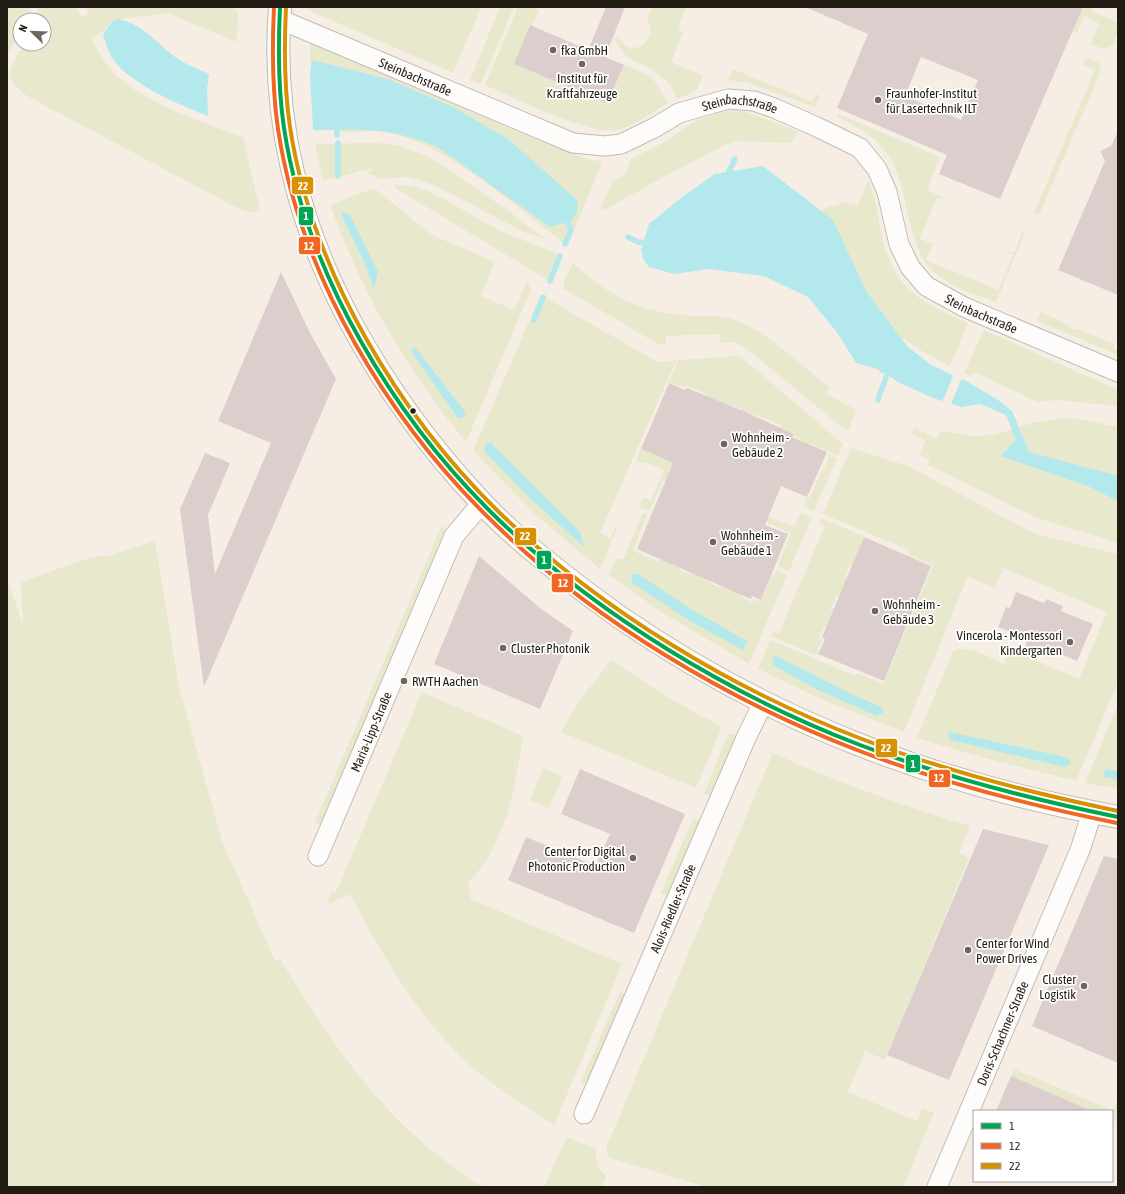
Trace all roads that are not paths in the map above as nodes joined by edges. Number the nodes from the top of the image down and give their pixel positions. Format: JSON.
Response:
{"nodes":[{"id":1,"x":280,"y":13,"type":"edge"},
{"id":2,"x":1118,"y":372,"type":"edge"},
{"id":3,"x":482,"y":503,"type":"junction"},
{"id":4,"x":763,"y":703,"type":"junction"},
{"id":5,"x":1092,"y":813,"type":"junction"},
{"id":6,"x":1118,"y":817,"type":"edge"},
{"id":7,"x":318,"y":856,"type":"dead end"},
{"id":8,"x":584,"y":1114,"type":"dead end"},
{"id":9,"x":936,"y":1187,"type":"edge"}],
"edges":[{"from":1,"to":2,"type":"street","name":"Steinbachstraße"},
{"from":1,"to":3,"type":"street"},
{"from":3,"to":4,"type":"street"},
{"from":3,"to":7,"type":"street","name":"Maria-Lipp-Straße"},
{"from":4,"to":5,"type":"street"},
{"from":4,"to":8,"type":"street","name":"Alois-Riedler-Straße"},
{"from":5,"to":6,"type":"street"},
{"from":5,"to":9,"type":"street","name":"Doris-Schachner-Straße"}]}
